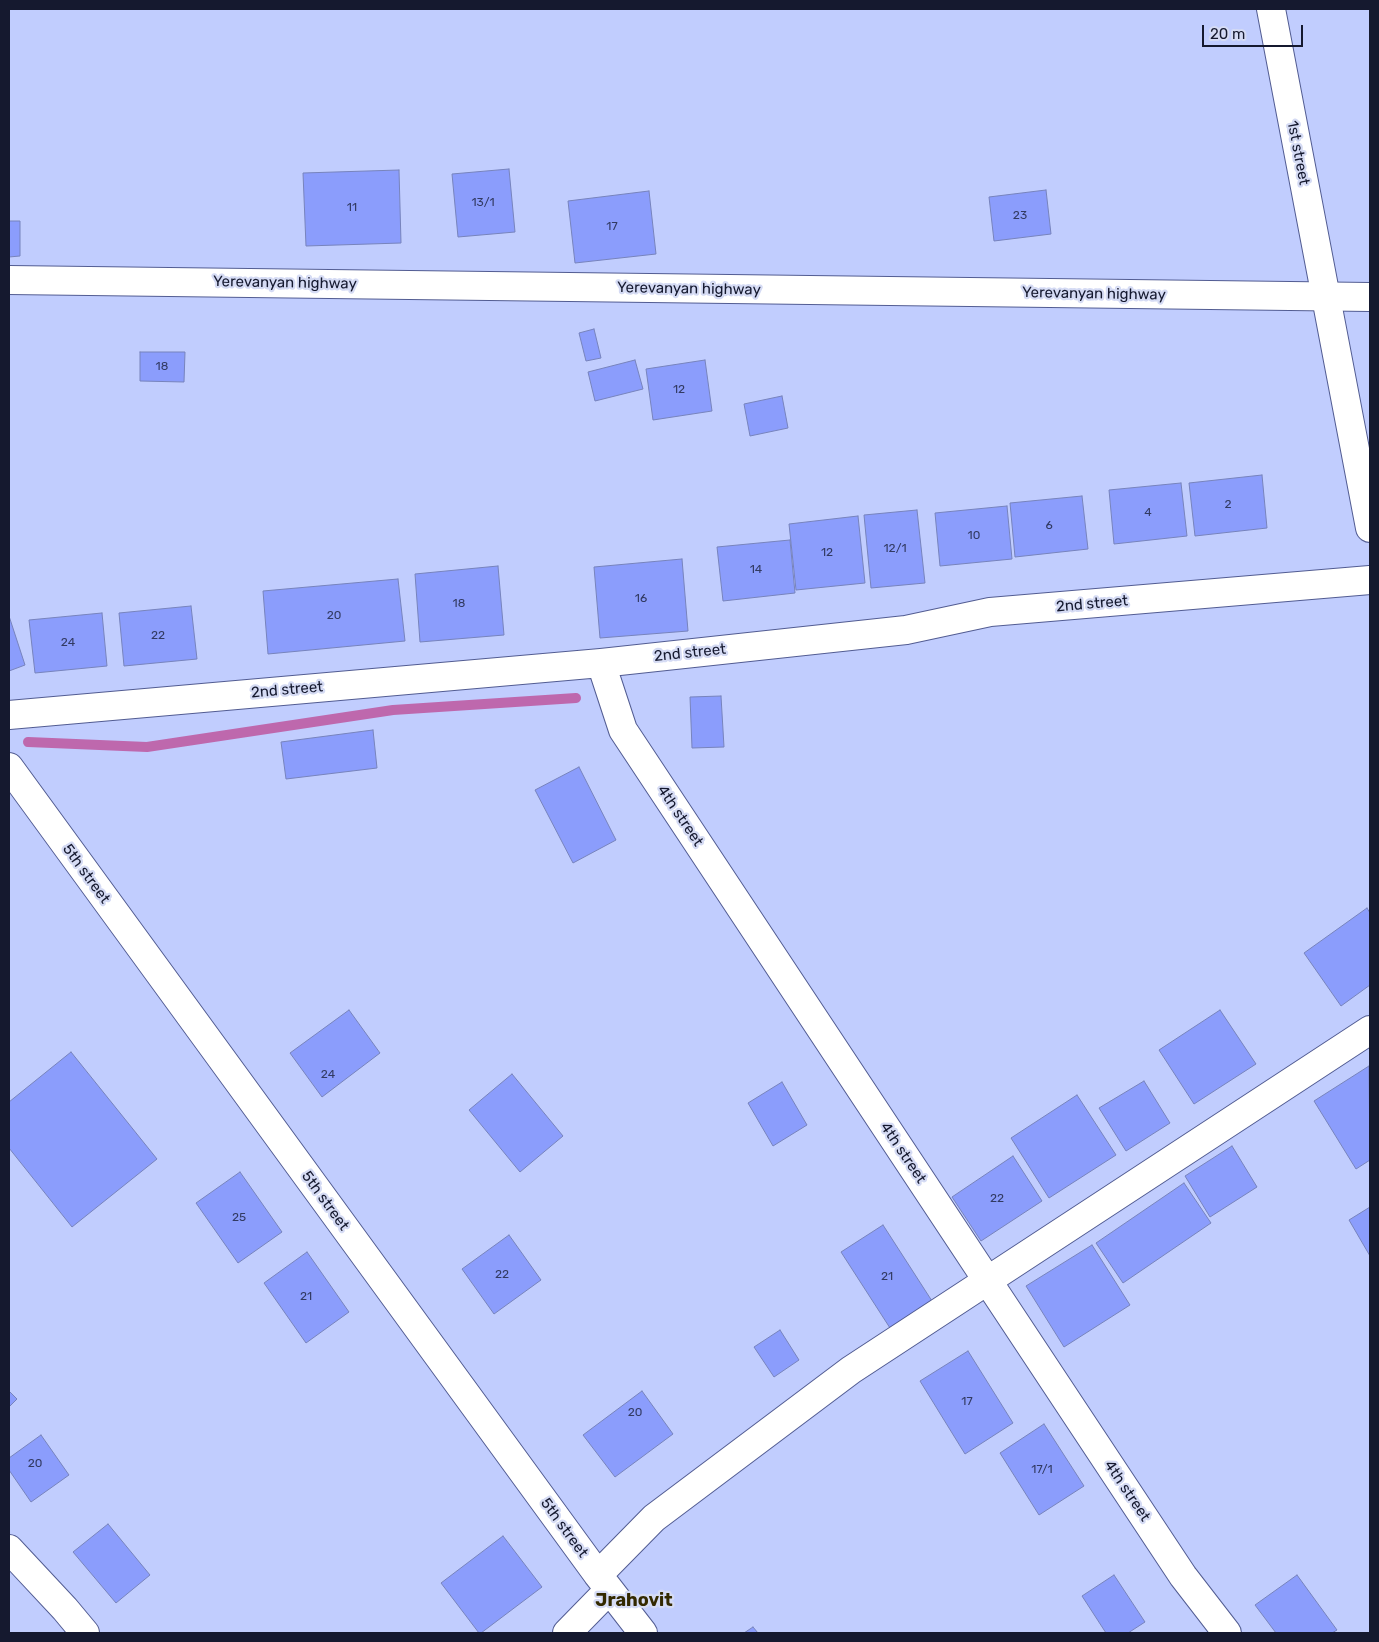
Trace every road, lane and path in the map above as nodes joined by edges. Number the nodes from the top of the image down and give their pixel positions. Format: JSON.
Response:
{"nodes":[{"id":1,"x":1271,"y":9,"type":"edge"},
{"id":2,"x":9,"y":280,"type":"edge"},
{"id":3,"x":1370,"y":296,"type":"edge"},
{"id":4,"x":1326,"y":297,"type":"junction"},
{"id":5,"x":1370,"y":528,"type":"edge"},
{"id":6,"x":1370,"y":580,"type":"edge"},
{"id":7,"x":601,"y":662,"type":"junction"},
{"id":8,"x":9,"y":714,"type":"edge"},
{"id":9,"x":9,"y":767,"type":"edge"},
{"id":10,"x":1370,"y":1030,"type":"edge"},
{"id":11,"x":988,"y":1282,"type":"junction"},
{"id":12,"x":9,"y":1548,"type":"edge"},
{"id":13,"x":604,"y":1582,"type":"junction"},
{"id":14,"x":85,"y":1633,"type":"edge"},
{"id":15,"x":567,"y":1633,"type":"edge"},
{"id":16,"x":643,"y":1633,"type":"edge"},
{"id":17,"x":1227,"y":1633,"type":"edge"}],
"edges":[{"from":1,"to":4,"type":"street","name":"1st street"},
{"from":2,"to":4,"type":"street","name":"Yerevanyan highway"},
{"from":3,"to":4,"type":"street","name":"Yerevanyan highway"},
{"from":4,"to":5,"type":"street"},
{"from":6,"to":7,"type":"street","name":"2nd street"},
{"from":7,"to":8,"type":"street","name":"2nd street"},
{"from":7,"to":11,"type":"street","name":"4th street"},
{"from":9,"to":13,"type":"street","name":"5th street"},
{"from":10,"to":11,"type":"street"},
{"from":11,"to":13,"type":"street"},
{"from":11,"to":17,"type":"street","name":"4th street"},
{"from":12,"to":14,"type":"street"},
{"from":13,"to":15,"type":"street"},
{"from":13,"to":16,"type":"street","name":"5th street"}]}
